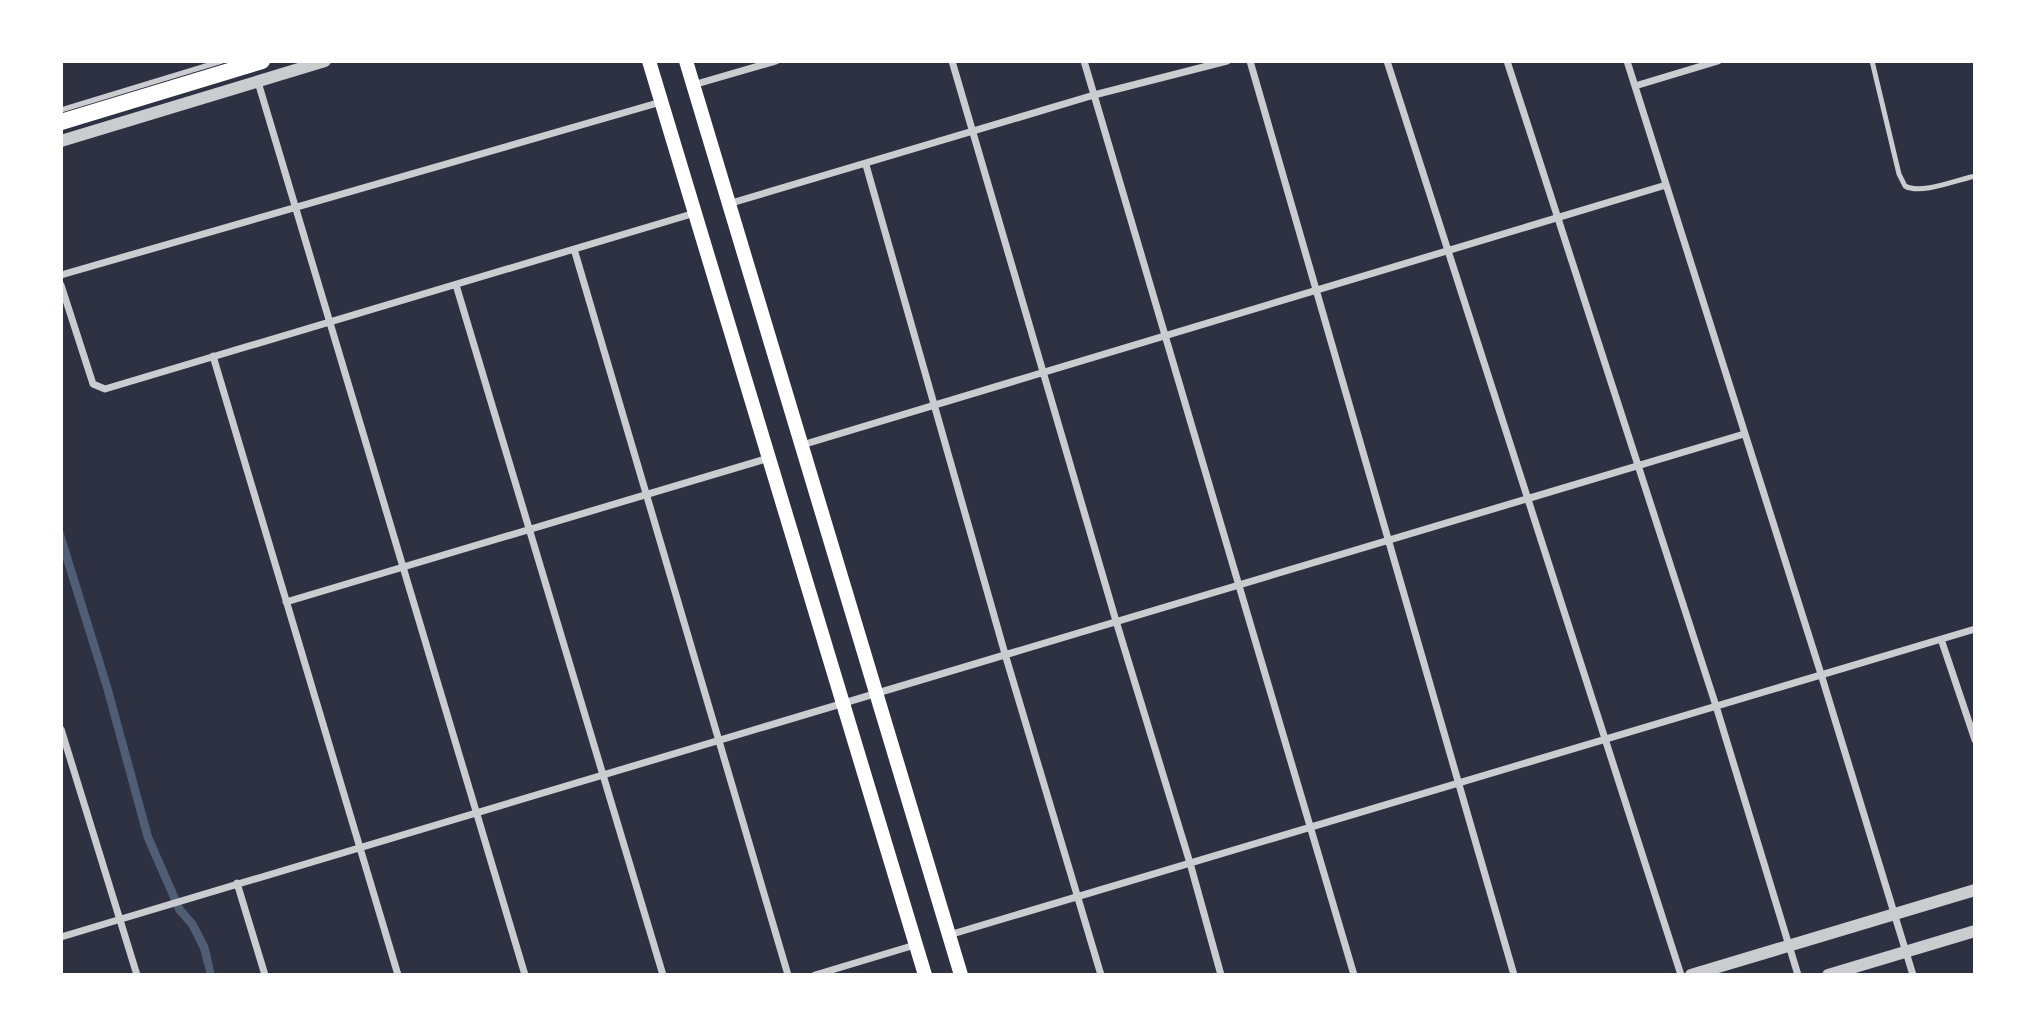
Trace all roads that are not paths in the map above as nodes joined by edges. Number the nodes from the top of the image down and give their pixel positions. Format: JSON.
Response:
{"nodes":[{"id":1,"x":222,"y":61,"type":"edge"},
{"id":2,"x":262,"y":61,"type":"edge"},
{"id":3,"x":325,"y":61,"type":"edge"},
{"id":4,"x":649,"y":61,"type":"edge"},
{"id":5,"x":686,"y":61,"type":"edge"},
{"id":6,"x":776,"y":61,"type":"edge"},
{"id":7,"x":952,"y":61,"type":"edge"},
{"id":8,"x":1084,"y":61,"type":"edge"},
{"id":9,"x":1227,"y":61,"type":"edge"},
{"id":10,"x":1250,"y":61,"type":"edge"},
{"id":11,"x":1387,"y":61,"type":"edge"},
{"id":12,"x":1507,"y":61,"type":"edge"},
{"id":13,"x":1627,"y":61,"type":"edge"},
{"id":14,"x":1718,"y":61,"type":"edge"},
{"id":15,"x":1872,"y":61,"type":"edge"},
{"id":16,"x":258,"y":82,"type":"junction"},
{"id":17,"x":693,"y":85,"type":"junction"},
{"id":18,"x":1635,"y":86,"type":"junction"},
{"id":19,"x":1094,"y":96,"type":"junction"},
{"id":20,"x":661,"y":102,"type":"junction"},
{"id":21,"x":61,"y":110,"type":"edge"},
{"id":22,"x":61,"y":122,"type":"edge"},
{"id":23,"x":973,"y":132,"type":"junction"},
{"id":24,"x":61,"y":141,"type":"edge"},
{"id":25,"x":866,"y":165,"type":"junction"},
{"id":26,"x":1975,"y":176,"type":"edge"},
{"id":27,"x":1666,"y":185,"type":"junction"},
{"id":28,"x":728,"y":204,"type":"junction"},
{"id":29,"x":295,"y":208,"type":"junction"},
{"id":30,"x":695,"y":213,"type":"junction"},
{"id":31,"x":1557,"y":218,"type":"junction"},
{"id":32,"x":574,"y":249,"type":"junction"},
{"id":33,"x":1448,"y":251,"type":"junction"},
{"id":34,"x":61,"y":275,"type":"edge"},
{"id":35,"x":61,"y":285,"type":"edge"},
{"id":36,"x":456,"y":285,"type":"junction"},
{"id":37,"x":1315,"y":290,"type":"junction"},
{"id":38,"x":330,"y":322,"type":"junction"},
{"id":39,"x":1164,"y":336,"type":"junction"},
{"id":40,"x":213,"y":356,"type":"junction"},
{"id":41,"x":1043,"y":372,"type":"junction"},
{"id":42,"x":933,"y":405,"type":"junction"},
{"id":43,"x":1744,"y":433,"type":"junction"},
{"id":44,"x":800,"y":445,"type":"junction"},
{"id":45,"x":770,"y":458,"type":"junction"},
{"id":46,"x":1637,"y":465,"type":"junction"},
{"id":47,"x":646,"y":495,"type":"junction"},
{"id":48,"x":1527,"y":498,"type":"junction"},
{"id":49,"x":529,"y":530,"type":"junction"},
{"id":50,"x":1387,"y":540,"type":"junction"},
{"id":51,"x":402,"y":568,"type":"junction"},
{"id":52,"x":1238,"y":584,"type":"junction"},
{"id":53,"x":286,"y":602,"type":"junction"},
{"id":54,"x":1116,"y":621,"type":"junction"},
{"id":55,"x":1975,"y":629,"type":"edge"},
{"id":56,"x":1941,"y":639,"type":"junction"},
{"id":57,"x":1005,"y":654,"type":"junction"},
{"id":58,"x":1821,"y":674,"type":"junction"},
{"id":59,"x":875,"y":693,"type":"junction"},
{"id":60,"x":842,"y":703,"type":"junction"},
{"id":61,"x":1716,"y":706,"type":"junction"},
{"id":62,"x":61,"y":729,"type":"edge"},
{"id":63,"x":1606,"y":739,"type":"junction"},
{"id":64,"x":718,"y":740,"type":"junction"},
{"id":65,"x":1975,"y":740,"type":"edge"},
{"id":66,"x":602,"y":774,"type":"junction"},
{"id":67,"x":1459,"y":783,"type":"junction"},
{"id":68,"x":476,"y":812,"type":"junction"},
{"id":69,"x":1311,"y":827,"type":"junction"},
{"id":70,"x":359,"y":847,"type":"junction"},
{"id":71,"x":1190,"y":863,"type":"junction"},
{"id":72,"x":237,"y":884,"type":"junction"},
{"id":73,"x":1975,"y":890,"type":"edge"},
{"id":74,"x":1077,"y":897,"type":"junction"},
{"id":75,"x":1894,"y":914,"type":"junction"},
{"id":76,"x":120,"y":920,"type":"junction"},
{"id":77,"x":1975,"y":931,"type":"edge"},
{"id":78,"x":949,"y":935,"type":"junction"},
{"id":79,"x":61,"y":937,"type":"edge"},
{"id":80,"x":916,"y":945,"type":"junction"},
{"id":81,"x":1788,"y":946,"type":"junction"},
{"id":82,"x":1906,"y":951,"type":"junction"},
{"id":83,"x":137,"y":975,"type":"edge"},
{"id":84,"x":265,"y":975,"type":"edge"},
{"id":85,"x":397,"y":975,"type":"edge"},
{"id":86,"x":525,"y":975,"type":"edge"},
{"id":87,"x":663,"y":975,"type":"edge"},
{"id":88,"x":788,"y":975,"type":"edge"},
{"id":89,"x":815,"y":975,"type":"edge"},
{"id":90,"x":925,"y":975,"type":"edge"},
{"id":91,"x":961,"y":975,"type":"edge"},
{"id":92,"x":1101,"y":975,"type":"edge"},
{"id":93,"x":1221,"y":975,"type":"edge"},
{"id":94,"x":1354,"y":975,"type":"edge"},
{"id":95,"x":1514,"y":975,"type":"edge"},
{"id":96,"x":1681,"y":975,"type":"edge"},
{"id":97,"x":1692,"y":975,"type":"edge"},
{"id":98,"x":1798,"y":975,"type":"edge"},
{"id":99,"x":1828,"y":975,"type":"edge"},
{"id":100,"x":1913,"y":975,"type":"edge"}],
"edges":[{"from":1,"to":21,"type":"lane"},
{"from":2,"to":22,"type":"highway"},
{"from":3,"to":16,"type":"street"},
{"from":4,"to":20,"type":"main road"},
{"from":5,"to":17,"type":"main road"},
{"from":6,"to":17,"type":"street"},
{"from":7,"to":23,"type":"street"},
{"from":8,"to":19,"type":"street"},
{"from":9,"to":19,"type":"street"},
{"from":10,"to":37,"type":"street"},
{"from":11,"to":33,"type":"street"},
{"from":12,"to":31,"type":"street"},
{"from":13,"to":18,"type":"street"},
{"from":14,"to":18,"type":"street"},
{"from":15,"to":26,"type":"lane"},
{"from":16,"to":24,"type":"street"},
{"from":16,"to":29,"type":"street"},
{"from":17,"to":28,"type":"main road"},
{"from":18,"to":27,"type":"street"},
{"from":19,"to":23,"type":"street"},
{"from":19,"to":39,"type":"street"},
{"from":20,"to":29,"type":"street"},
{"from":20,"to":30,"type":"main road"},
{"from":23,"to":25,"type":"street"},
{"from":23,"to":41,"type":"street"},
{"from":25,"to":28,"type":"street"},
{"from":25,"to":42,"type":"street"},
{"from":27,"to":31,"type":"street"},
{"from":27,"to":43,"type":"street"},
{"from":28,"to":44,"type":"main road"},
{"from":29,"to":34,"type":"street"},
{"from":29,"to":38,"type":"street"},
{"from":30,"to":32,"type":"street"},
{"from":30,"to":45,"type":"main road"},
{"from":31,"to":33,"type":"street"},
{"from":31,"to":46,"type":"street"},
{"from":32,"to":36,"type":"street"},
{"from":32,"to":47,"type":"street"},
{"from":33,"to":37,"type":"street"},
{"from":33,"to":48,"type":"street"},
{"from":35,"to":40,"type":"street"},
{"from":36,"to":38,"type":"street"},
{"from":36,"to":49,"type":"street"},
{"from":37,"to":39,"type":"street"},
{"from":37,"to":50,"type":"street"},
{"from":38,"to":40,"type":"street"},
{"from":38,"to":51,"type":"street"},
{"from":39,"to":41,"type":"street"},
{"from":39,"to":52,"type":"street"},
{"from":40,"to":53,"type":"street"},
{"from":41,"to":42,"type":"street"},
{"from":41,"to":54,"type":"street"},
{"from":42,"to":44,"type":"street"},
{"from":42,"to":57,"type":"street"},
{"from":43,"to":46,"type":"street"},
{"from":43,"to":58,"type":"street"},
{"from":44,"to":59,"type":"main road"},
{"from":45,"to":47,"type":"street"},
{"from":45,"to":60,"type":"main road"},
{"from":46,"to":48,"type":"street"},
{"from":46,"to":61,"type":"street"},
{"from":47,"to":49,"type":"street"},
{"from":47,"to":64,"type":"street"},
{"from":48,"to":50,"type":"street"},
{"from":48,"to":63,"type":"street"},
{"from":49,"to":51,"type":"street"},
{"from":49,"to":66,"type":"street"},
{"from":50,"to":52,"type":"street"},
{"from":50,"to":67,"type":"street"},
{"from":51,"to":53,"type":"street"},
{"from":51,"to":68,"type":"street"},
{"from":52,"to":54,"type":"street"},
{"from":52,"to":69,"type":"street"},
{"from":53,"to":70,"type":"street"},
{"from":54,"to":57,"type":"street"},
{"from":54,"to":71,"type":"street"},
{"from":55,"to":56,"type":"street"},
{"from":56,"to":58,"type":"street"},
{"from":56,"to":65,"type":"street"},
{"from":57,"to":59,"type":"street"},
{"from":57,"to":74,"type":"street"},
{"from":58,"to":61,"type":"street"},
{"from":58,"to":75,"type":"street"},
{"from":59,"to":60,"type":"street"},
{"from":59,"to":78,"type":"main road"},
{"from":60,"to":64,"type":"street"},
{"from":60,"to":80,"type":"main road"},
{"from":61,"to":63,"type":"street"},
{"from":61,"to":81,"type":"street"},
{"from":62,"to":76,"type":"street"},
{"from":63,"to":67,"type":"street"},
{"from":63,"to":96,"type":"street"},
{"from":64,"to":66,"type":"street"},
{"from":64,"to":88,"type":"street"},
{"from":66,"to":68,"type":"street"},
{"from":66,"to":87,"type":"street"},
{"from":67,"to":69,"type":"street"},
{"from":67,"to":95,"type":"street"},
{"from":68,"to":70,"type":"street"},
{"from":68,"to":86,"type":"street"},
{"from":69,"to":71,"type":"street"},
{"from":69,"to":94,"type":"street"},
{"from":70,"to":72,"type":"street"},
{"from":70,"to":85,"type":"street"},
{"from":71,"to":74,"type":"street"},
{"from":71,"to":93,"type":"street"},
{"from":72,"to":76,"type":"street"},
{"from":72,"to":84,"type":"street"},
{"from":73,"to":75,"type":"street"},
{"from":74,"to":78,"type":"street"},
{"from":74,"to":92,"type":"street"},
{"from":75,"to":81,"type":"street"},
{"from":75,"to":82,"type":"street"},
{"from":76,"to":79,"type":"street"},
{"from":76,"to":83,"type":"street"},
{"from":77,"to":82,"type":"street"},
{"from":78,"to":91,"type":"main road"},
{"from":80,"to":89,"type":"street"},
{"from":80,"to":90,"type":"main road"},
{"from":81,"to":97,"type":"street"},
{"from":81,"to":98,"type":"street"},
{"from":82,"to":99,"type":"street"},
{"from":82,"to":100,"type":"street"}]}
